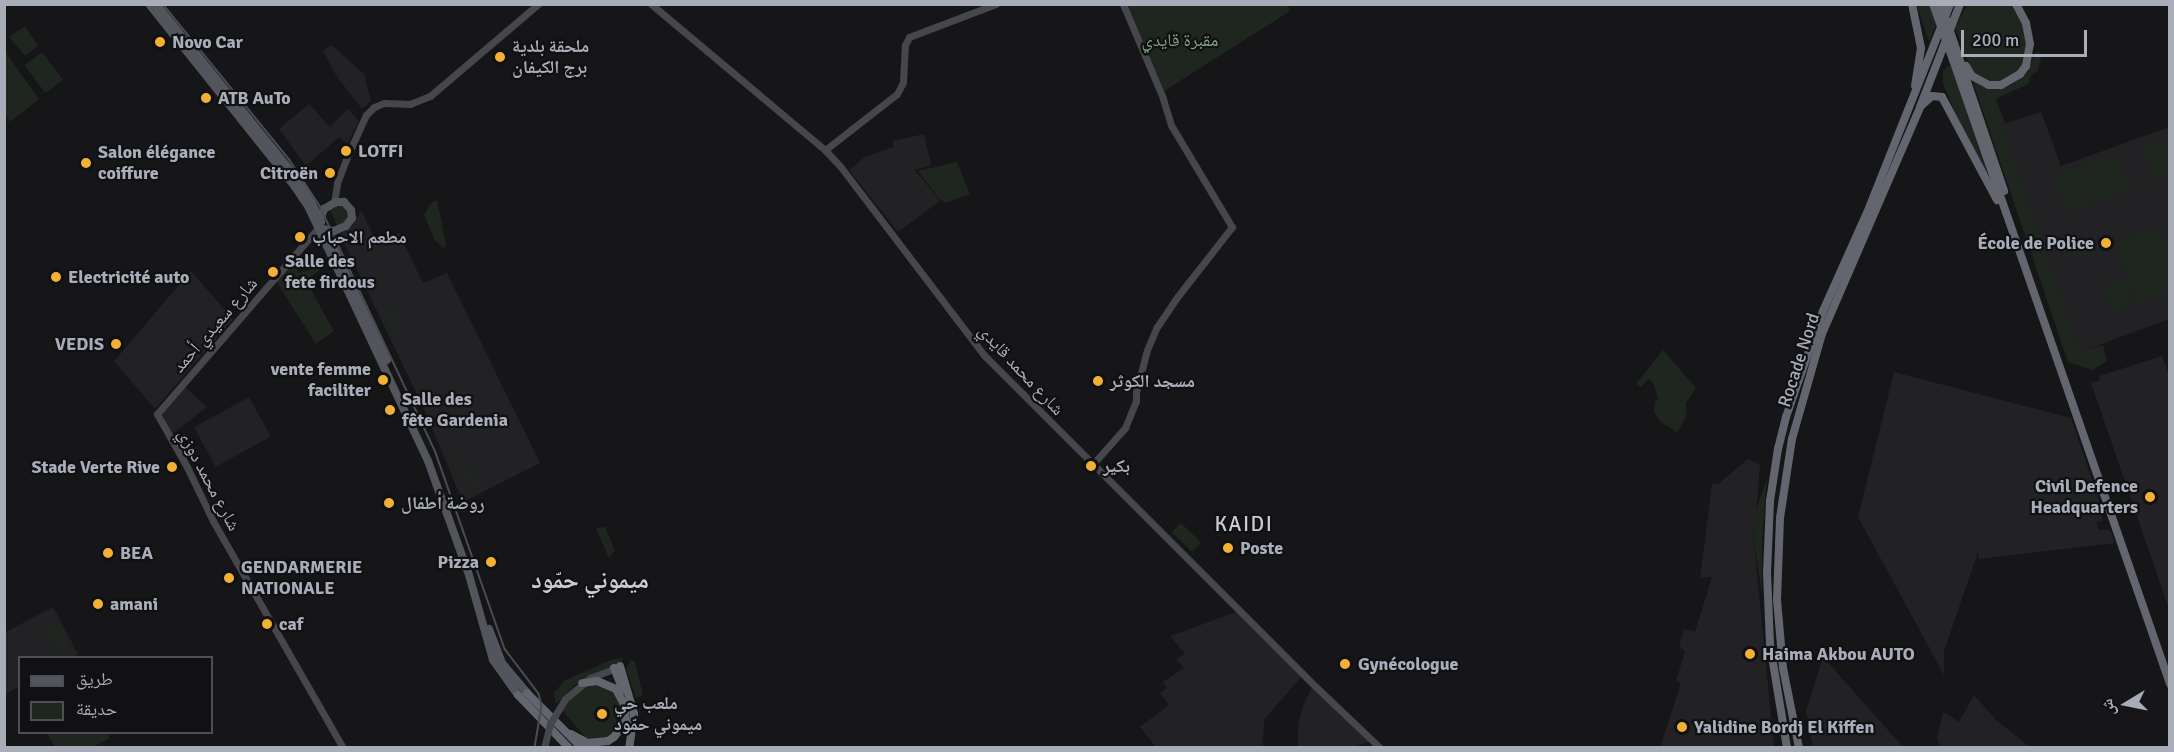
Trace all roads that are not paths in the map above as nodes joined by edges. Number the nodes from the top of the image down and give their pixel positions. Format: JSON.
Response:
{"nodes":[{"id":1,"x":148,"y":4,"type":"edge"},
{"id":2,"x":156,"y":4,"type":"edge"},
{"id":3,"x":538,"y":4,"type":"edge"},
{"id":4,"x":651,"y":4,"type":"edge"},
{"id":5,"x":996,"y":4,"type":"edge"},
{"id":6,"x":1123,"y":4,"type":"edge"},
{"id":7,"x":1912,"y":4,"type":"edge"},
{"id":8,"x":1933,"y":4,"type":"edge"},
{"id":9,"x":1941,"y":4,"type":"edge"},
{"id":10,"x":1950,"y":4,"type":"edge"},
{"id":11,"x":1962,"y":4,"type":"edge"},
{"id":12,"x":2016,"y":4,"type":"edge"},
{"id":13,"x":1956,"y":49,"type":"junction"},
{"id":14,"x":1915,"y":107,"type":"junction"},
{"id":15,"x":825,"y":150,"type":"junction"},
{"id":16,"x":313,"y":203,"type":"junction"},
{"id":17,"x":334,"y":203,"type":"junction"},
{"id":18,"x":2005,"y":210,"type":"junction"},
{"id":19,"x":320,"y":225,"type":"junction"},
{"id":20,"x":338,"y":230,"type":"junction"},
{"id":21,"x":330,"y":242,"type":"junction"},
{"id":22,"x":2063,"y":371,"type":"junction"},
{"id":23,"x":157,"y":414,"type":"joint"},
{"id":24,"x":1092,"y":465,"type":"junction"},
{"id":25,"x":617,"y":667,"type":"junction"},
{"id":26,"x":2169,"y":668,"type":"edge"},
{"id":27,"x":582,"y":683,"type":"junction"},
{"id":28,"x":2169,"y":684,"type":"edge"},
{"id":29,"x":523,"y":694,"type":"junction"},
{"id":30,"x":626,"y":715,"type":"junction"},
{"id":31,"x":571,"y":734,"type":"junction"},
{"id":32,"x":344,"y":747,"type":"edge"},
{"id":33,"x":544,"y":747,"type":"edge"},
{"id":34,"x":569,"y":747,"type":"edge"},
{"id":35,"x":582,"y":747,"type":"edge"},
{"id":36,"x":629,"y":747,"type":"edge"},
{"id":37,"x":1380,"y":747,"type":"edge"},
{"id":38,"x":1785,"y":747,"type":"edge"},
{"id":39,"x":1799,"y":747,"type":"edge"}],
"edges":[{"from":1,"to":19,"type":"main road"},
{"from":2,"to":16,"type":"main road"},
{"from":3,"to":17,"type":"main road"},
{"from":4,"to":15,"type":"main road","name":"شارع محمد قايدي"},
{"from":5,"to":15,"type":"main road"},
{"from":6,"to":24,"type":"main road"},
{"from":7,"to":14,"type":"highway"},
{"from":8,"to":18,"type":"highway","bridge":true},
{"from":9,"to":13,"type":"highway","bridge":true},
{"from":10,"to":14,"type":"highway","name":"Rocade Nord"},
{"from":11,"to":14,"type":"highway","name":"Rocade Nord"},
{"from":12,"to":13,"type":"highway"},
{"from":13,"to":22,"type":"highway"},
{"from":14,"to":18,"type":"highway"},
{"from":14,"to":38,"type":"highway","name":"Rocade Nord"},
{"from":14,"to":39,"type":"highway","name":"Rocade Nord"},
{"from":15,"to":24,"type":"main road","name":"شارع محمد قايدي"},
{"from":16,"to":17,"type":"main road"},
{"from":16,"to":19,"type":"main road"},
{"from":17,"to":19,"type":"main road"},
{"from":17,"to":20,"type":"main road"},
{"from":18,"to":22,"type":"highway"},
{"from":19,"to":20,"type":"main road"},
{"from":19,"to":21,"type":"main road"},
{"from":19,"to":23,"type":"main road","name":"شارع سعيدي أحمد"},
{"from":19,"to":29,"type":"main road"},
{"from":20,"to":21,"type":"main road"},
{"from":21,"to":29,"type":"main road"},
{"from":22,"to":26,"type":"highway"},
{"from":22,"to":28,"type":"highway"},
{"from":23,"to":32,"type":"main road","name":"شارع محمد دوزي"},
{"from":24,"to":37,"type":"main road","name":"شارع محمد قايدي"},
{"from":25,"to":27,"type":"main road"},
{"from":25,"to":30,"type":"highway"},
{"from":25,"to":36,"type":"highway"},
{"from":27,"to":30,"type":"highway"},
{"from":27,"to":33,"type":"main road","bridge":true},
{"from":29,"to":31,"type":"highway"},
{"from":29,"to":34,"type":"highway"},
{"from":30,"to":31,"type":"highway"},
{"from":31,"to":35,"type":"highway"}]}
